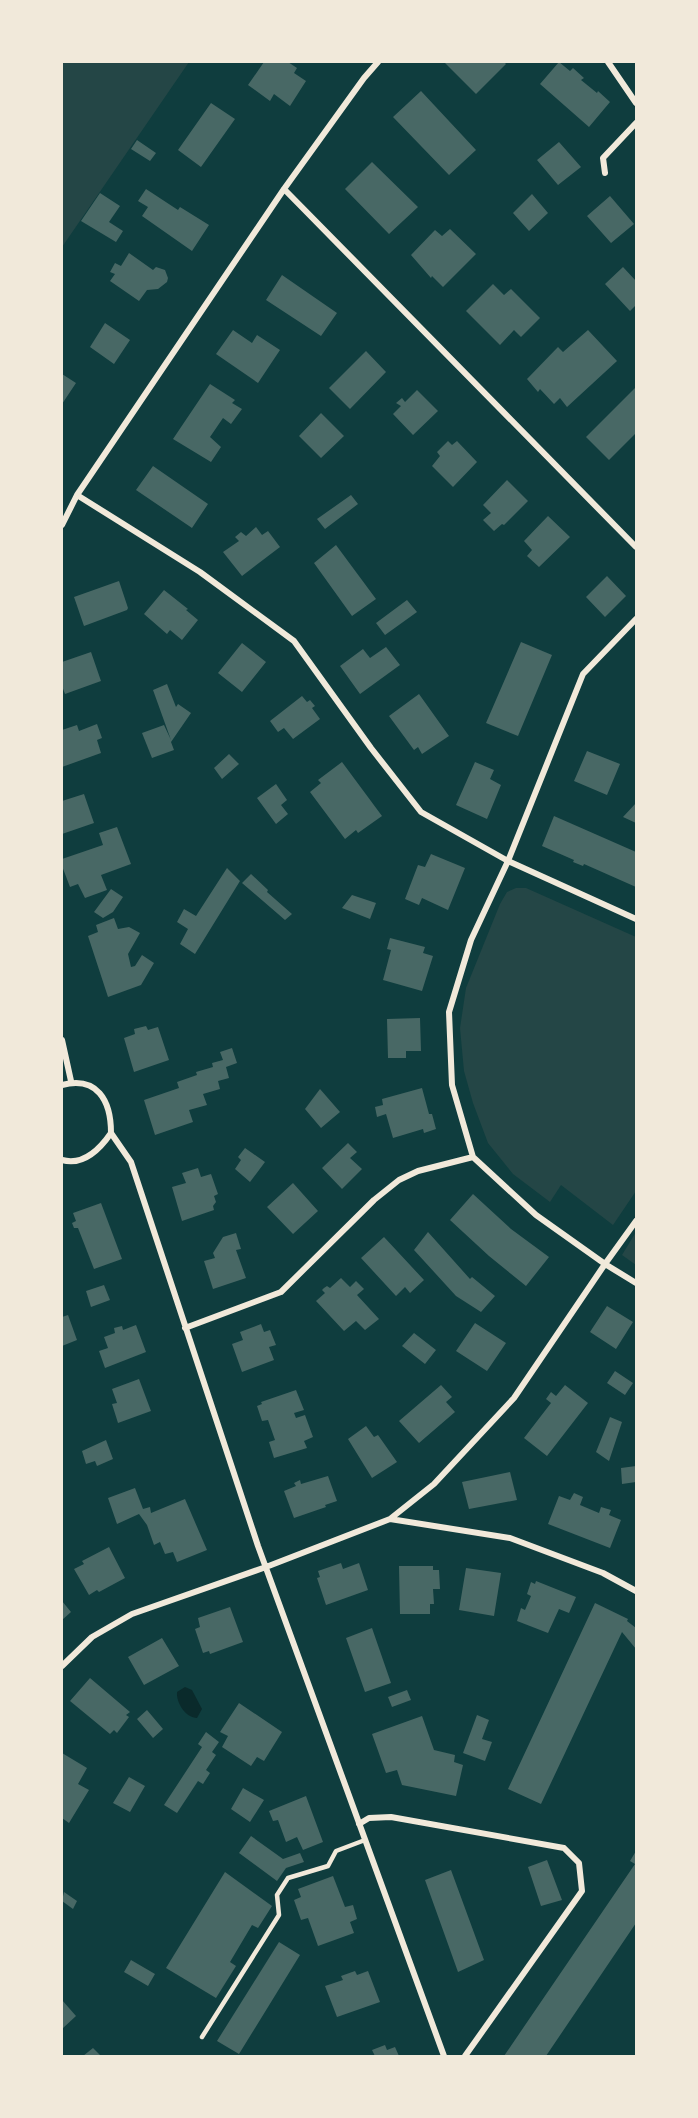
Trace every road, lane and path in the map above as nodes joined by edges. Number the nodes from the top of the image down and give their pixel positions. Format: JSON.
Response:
{"nodes":[{"id":1,"x":378,"y":62,"type":"edge"},
{"id":2,"x":608,"y":62,"type":"edge"},
{"id":3,"x":636,"y":103,"type":"edge"},
{"id":4,"x":636,"y":123,"type":"edge"},
{"id":5,"x":605,"y":173,"type":"dead end"},
{"id":6,"x":284,"y":189,"type":"junction"},
{"id":7,"x":77,"y":495,"type":"junction"},
{"id":8,"x":62,"y":525,"type":"edge"},
{"id":9,"x":636,"y":547,"type":"edge"},
{"id":10,"x":636,"y":619,"type":"edge"},
{"id":11,"x":508,"y":861,"type":"junction"},
{"id":12,"x":636,"y":919,"type":"edge"},
{"id":13,"x":62,"y":1040,"type":"edge"},
{"id":14,"x":71,"y":1081,"type":"junction"},
{"id":15,"x":62,"y":1085,"type":"edge"},
{"id":16,"x":111,"y":1133,"type":"junction"},
{"id":17,"x":473,"y":1157,"type":"junction"},
{"id":18,"x":62,"y":1160,"type":"edge"},
{"id":19,"x":636,"y":1221,"type":"edge"},
{"id":20,"x":605,"y":1264,"type":"junction"},
{"id":21,"x":636,"y":1283,"type":"edge"},
{"id":22,"x":185,"y":1328,"type":"junction"},
{"id":23,"x":390,"y":1519,"type":"junction"},
{"id":24,"x":266,"y":1567,"type":"junction"},
{"id":25,"x":636,"y":1592,"type":"edge"},
{"id":26,"x":62,"y":1666,"type":"edge"},
{"id":27,"x":359,"y":1824,"type":"junction"},
{"id":28,"x":365,"y":1840,"type":"junction"},
{"id":29,"x":202,"y":2037,"type":"dead end"},
{"id":30,"x":444,"y":2056,"type":"edge"},
{"id":31,"x":465,"y":2056,"type":"edge"}],
"edges":[{"from":1,"to":6,"type":"street"},
{"from":2,"to":3,"type":"street"},
{"from":4,"to":5,"type":"street"},
{"from":6,"to":7,"type":"street"},
{"from":6,"to":9,"type":"street"},
{"from":7,"to":8,"type":"street"},
{"from":7,"to":11,"type":"street"},
{"from":10,"to":11,"type":"street"},
{"from":11,"to":12,"type":"street"},
{"from":11,"to":17,"type":"street"},
{"from":13,"to":14,"type":"street"},
{"from":14,"to":15,"type":"street"},
{"from":14,"to":16,"type":"street"},
{"from":16,"to":18,"type":"street"},
{"from":16,"to":22,"type":"street"},
{"from":17,"to":20,"type":"street"},
{"from":17,"to":22,"type":"street"},
{"from":19,"to":20,"type":"street"},
{"from":20,"to":21,"type":"street"},
{"from":20,"to":23,"type":"street"},
{"from":22,"to":24,"type":"street"},
{"from":23,"to":24,"type":"street"},
{"from":23,"to":25,"type":"street"},
{"from":24,"to":26,"type":"street"},
{"from":24,"to":27,"type":"street"},
{"from":27,"to":28,"type":"street"},
{"from":27,"to":31,"type":"street"},
{"from":28,"to":29,"type":"lane"},
{"from":28,"to":30,"type":"street"}]}
